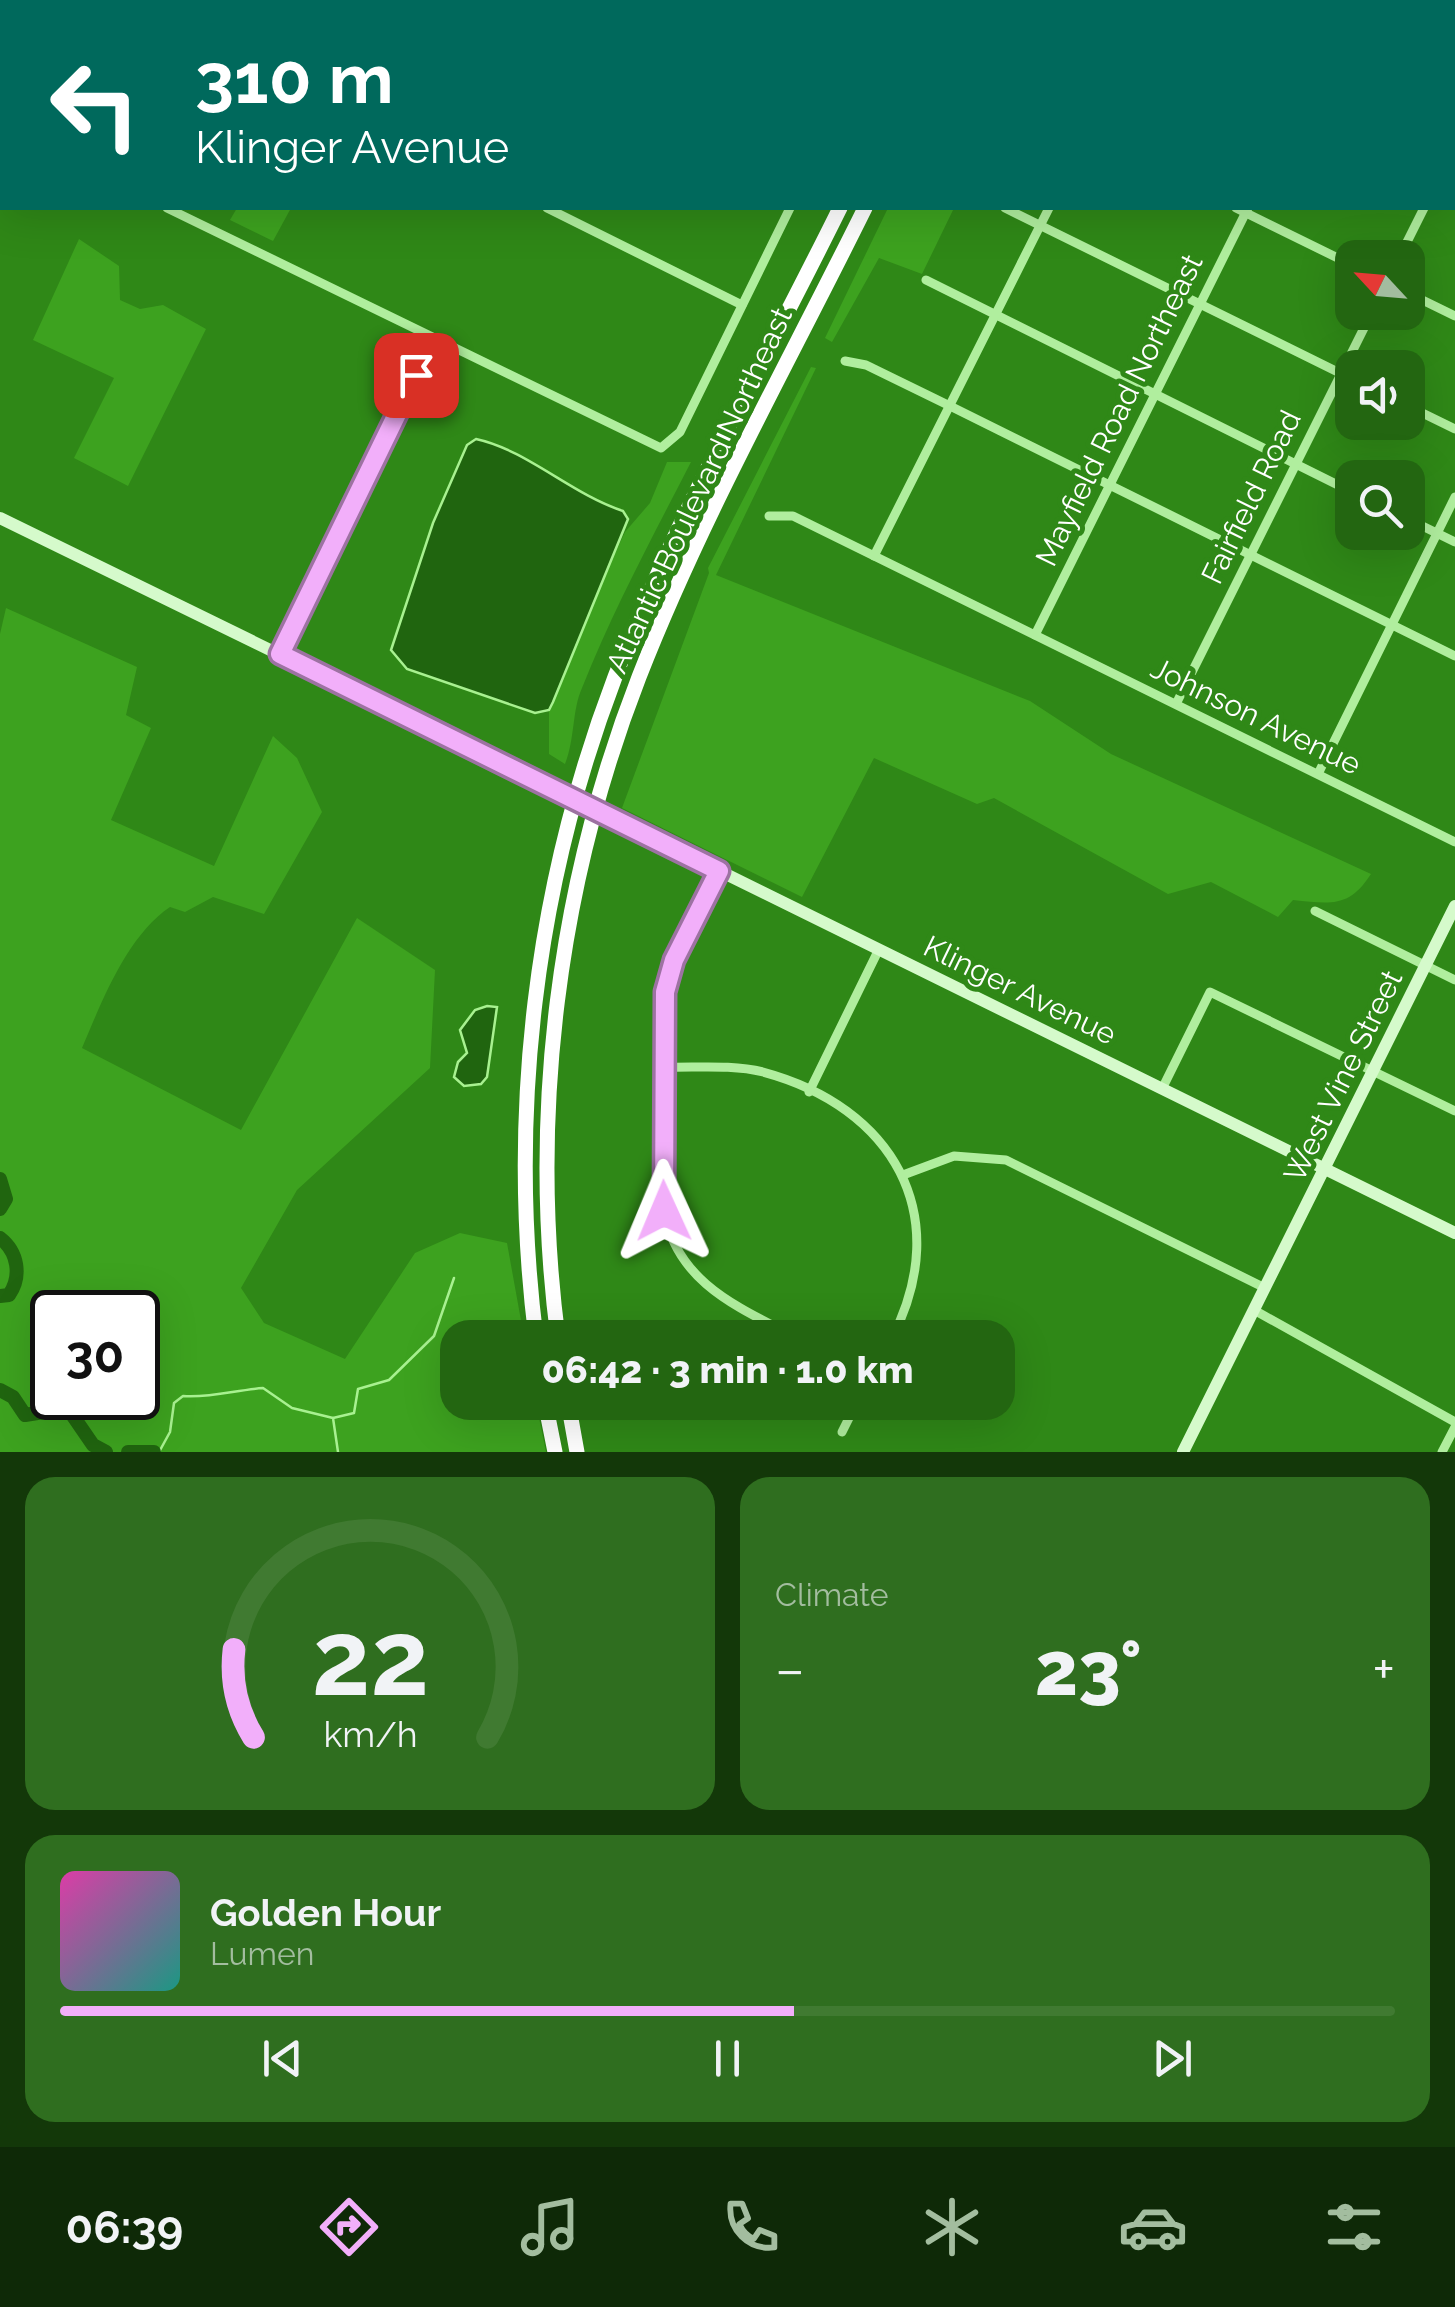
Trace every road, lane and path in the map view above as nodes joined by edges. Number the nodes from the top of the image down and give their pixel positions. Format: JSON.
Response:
{"nodes":[{"id":1,"x":172,"y":210,"type":"edge"},
{"id":2,"x":551,"y":210,"type":"edge"},
{"id":3,"x":789,"y":210,"type":"edge"},
{"id":4,"x":839,"y":210,"type":"edge"},
{"id":5,"x":864,"y":210,"type":"edge"},
{"id":6,"x":1009,"y":210,"type":"edge"},
{"id":7,"x":1049,"y":210,"type":"edge"},
{"id":8,"x":1243,"y":210,"type":"edge"},
{"id":9,"x":1245,"y":210,"type":"edge"},
{"id":10,"x":1423,"y":210,"type":"edge"},
{"id":11,"x":1040,"y":225,"type":"junction"},
{"id":12,"x":1409,"y":240,"type":"edge"},
{"id":13,"x":1335,"y":257,"type":"edge"},
{"id":14,"x":926,"y":280,"type":"dead end"},
{"id":15,"x":1425,"y":301,"type":"edge"},
{"id":16,"x":1200,"y":304,"type":"junction"},
{"id":17,"x":742,"y":305,"type":"junction"},
{"id":18,"x":995,"y":316,"type":"junction"},
{"id":19,"x":1455,"y":316,"type":"edge"},
{"id":20,"x":435,"y":339,"type":"junction"},
{"id":21,"x":845,"y":361,"type":"dead end"},
{"id":22,"x":1335,"y":370,"type":"edge"},
{"id":23,"x":1335,"y":385,"type":"edge"},
{"id":24,"x":1154,"y":394,"type":"junction"},
{"id":25,"x":950,"y":406,"type":"junction"},
{"id":26,"x":1425,"y":414,"type":"edge"},
{"id":27,"x":1455,"y":429,"type":"edge"},
{"id":28,"x":1296,"y":464,"type":"junction"},
{"id":29,"x":1335,"y":484,"type":"edge"},
{"id":30,"x":1109,"y":486,"type":"junction"},
{"id":31,"x":1455,"y":497,"type":"edge"},
{"id":32,"x":769,"y":516,"type":"dead end"},
{"id":33,"x":0,"y":518,"type":"edge"},
{"id":34,"x":1425,"y":528,"type":"edge"},
{"id":35,"x":1437,"y":534,"type":"junction"},
{"id":36,"x":1455,"y":542,"type":"edge"},
{"id":37,"x":1250,"y":554,"type":"junction"},
{"id":38,"x":874,"y":556,"type":"junction"},
{"id":39,"x":1392,"y":625,"type":"junction"},
{"id":40,"x":1035,"y":635,"type":"junction"},
{"id":41,"x":280,"y":654,"type":"junction"},
{"id":42,"x":1455,"y":656,"type":"edge"},
{"id":43,"x":1176,"y":704,"type":"junction"},
{"id":44,"x":1318,"y":774,"type":"junction"},
{"id":45,"x":1455,"y":842,"type":"edge"},
{"id":46,"x":719,"y":871,"type":"junction"},
{"id":47,"x":1455,"y":906,"type":"edge"},
{"id":48,"x":1315,"y":911,"type":"dead end"},
{"id":49,"x":879,"y":949,"type":"junction"},
{"id":50,"x":1425,"y":966,"type":"junction"},
{"id":51,"x":1455,"y":980,"type":"edge"},
{"id":52,"x":663,"y":1067,"type":"junction"},
{"id":53,"x":1373,"y":1071,"type":"junction"},
{"id":54,"x":1162,"y":1088,"type":"junction"},
{"id":55,"x":808,"y":1092,"type":"junction"},
{"id":56,"x":1455,"y":1110,"type":"edge"},
{"id":57,"x":1324,"y":1168,"type":"junction"},
{"id":58,"x":903,"y":1175,"type":"junction"},
{"id":59,"x":1455,"y":1233,"type":"edge"},
{"id":60,"x":1265,"y":1288,"type":"junction"},
{"id":61,"x":1254,"y":1310,"type":"junction"},
{"id":62,"x":535,"y":1320,"type":"edge"},
{"id":63,"x":557,"y":1320,"type":"edge"},
{"id":64,"x":764,"y":1320,"type":"edge"},
{"id":65,"x":901,"y":1320,"type":"edge"},
{"id":66,"x":549,"y":1420,"type":"edge"},
{"id":67,"x":572,"y":1420,"type":"edge"},
{"id":68,"x":848,"y":1420,"type":"edge"},
{"id":69,"x":1455,"y":1425,"type":"edge"},
{"id":70,"x":842,"y":1432,"type":"dead end"},
{"id":71,"x":555,"y":1452,"type":"edge"},
{"id":72,"x":578,"y":1452,"type":"edge"},
{"id":73,"x":1184,"y":1452,"type":"edge"},
{"id":74,"x":1442,"y":1452,"type":"edge"}],
"edges":[{"from":1,"to":20,"type":"street"},
{"from":2,"to":17,"type":"street"},
{"from":3,"to":17,"type":"street"},
{"from":4,"to":62,"type":"highway","name":"Atlantic Boulevard Northeast"},
{"from":5,"to":63,"type":"highway","name":"Atlantic Boulevard Northeast"},
{"from":6,"to":11,"type":"street"},
{"from":7,"to":11,"type":"street"},
{"from":8,"to":16,"type":"street","name":"Mayfield Road Northeast"},
{"from":9,"to":13,"type":"street"},
{"from":10,"to":12,"type":"street"},
{"from":11,"to":16,"type":"street"},
{"from":11,"to":18,"type":"street"},
{"from":14,"to":18,"type":"street"},
{"from":15,"to":19,"type":"street"},
{"from":16,"to":22,"type":"street"},
{"from":16,"to":24,"type":"street","name":"Mayfield Road Northeast"},
{"from":17,"to":20,"type":"street"},
{"from":18,"to":24,"type":"street"},
{"from":18,"to":25,"type":"street"},
{"from":20,"to":41,"type":"street"},
{"from":21,"to":25,"type":"street"},
{"from":23,"to":28,"type":"street","name":"Fairfield Road"},
{"from":24,"to":28,"type":"street"},
{"from":24,"to":30,"type":"street","name":"Mayfield Road Northeast"},
{"from":25,"to":30,"type":"street"},
{"from":25,"to":38,"type":"street"},
{"from":26,"to":27,"type":"street"},
{"from":28,"to":29,"type":"street"},
{"from":28,"to":37,"type":"street","name":"Fairfield Road"},
{"from":30,"to":37,"type":"street"},
{"from":30,"to":40,"type":"street","name":"Mayfield Road Northeast"},
{"from":31,"to":35,"type":"street"},
{"from":32,"to":38,"type":"street","name":"Johnson Avenue"},
{"from":33,"to":41,"type":"street","name":"Klinger Avenue"},
{"from":34,"to":35,"type":"street"},
{"from":35,"to":36,"type":"street"},
{"from":35,"to":39,"type":"street"},
{"from":37,"to":39,"type":"street"},
{"from":37,"to":43,"type":"street","name":"Fairfield Road"},
{"from":38,"to":40,"type":"street","name":"Johnson Avenue"},
{"from":39,"to":42,"type":"street"},
{"from":39,"to":44,"type":"street"},
{"from":40,"to":43,"type":"street","name":"Johnson Avenue"},
{"from":41,"to":46,"type":"street","name":"Klinger Avenue","bridge":true},
{"from":43,"to":44,"type":"street","name":"Johnson Avenue"},
{"from":44,"to":45,"type":"street","name":"Johnson Avenue"},
{"from":46,"to":49,"type":"street","name":"Klinger Avenue"},
{"from":46,"to":52,"type":"street"},
{"from":47,"to":50,"type":"street","name":"West Vine Street"},
{"from":48,"to":50,"type":"street"},
{"from":49,"to":54,"type":"street","name":"Klinger Avenue"},
{"from":49,"to":55,"type":"street"},
{"from":50,"to":51,"type":"street"},
{"from":50,"to":53,"type":"street","name":"West Vine Street"},
{"from":52,"to":55,"type":"street"},
{"from":52,"to":64,"type":"street"},
{"from":53,"to":54,"type":"street"},
{"from":53,"to":56,"type":"street"},
{"from":53,"to":57,"type":"street","name":"West Vine Street"},
{"from":54,"to":57,"type":"street","name":"Klinger Avenue"},
{"from":55,"to":58,"type":"street"},
{"from":57,"to":59,"type":"street","name":"Klinger Avenue"},
{"from":57,"to":60,"type":"street","name":"West Vine Street"},
{"from":58,"to":60,"type":"street"},
{"from":58,"to":65,"type":"street"},
{"from":60,"to":61,"type":"street","name":"West Vine Street"},
{"from":61,"to":69,"type":"street"},
{"from":61,"to":73,"type":"street","name":"West Vine Street"},
{"from":66,"to":71,"type":"highway"},
{"from":67,"to":72,"type":"highway"},
{"from":68,"to":70,"type":"street"},
{"from":69,"to":74,"type":"street"}]}
